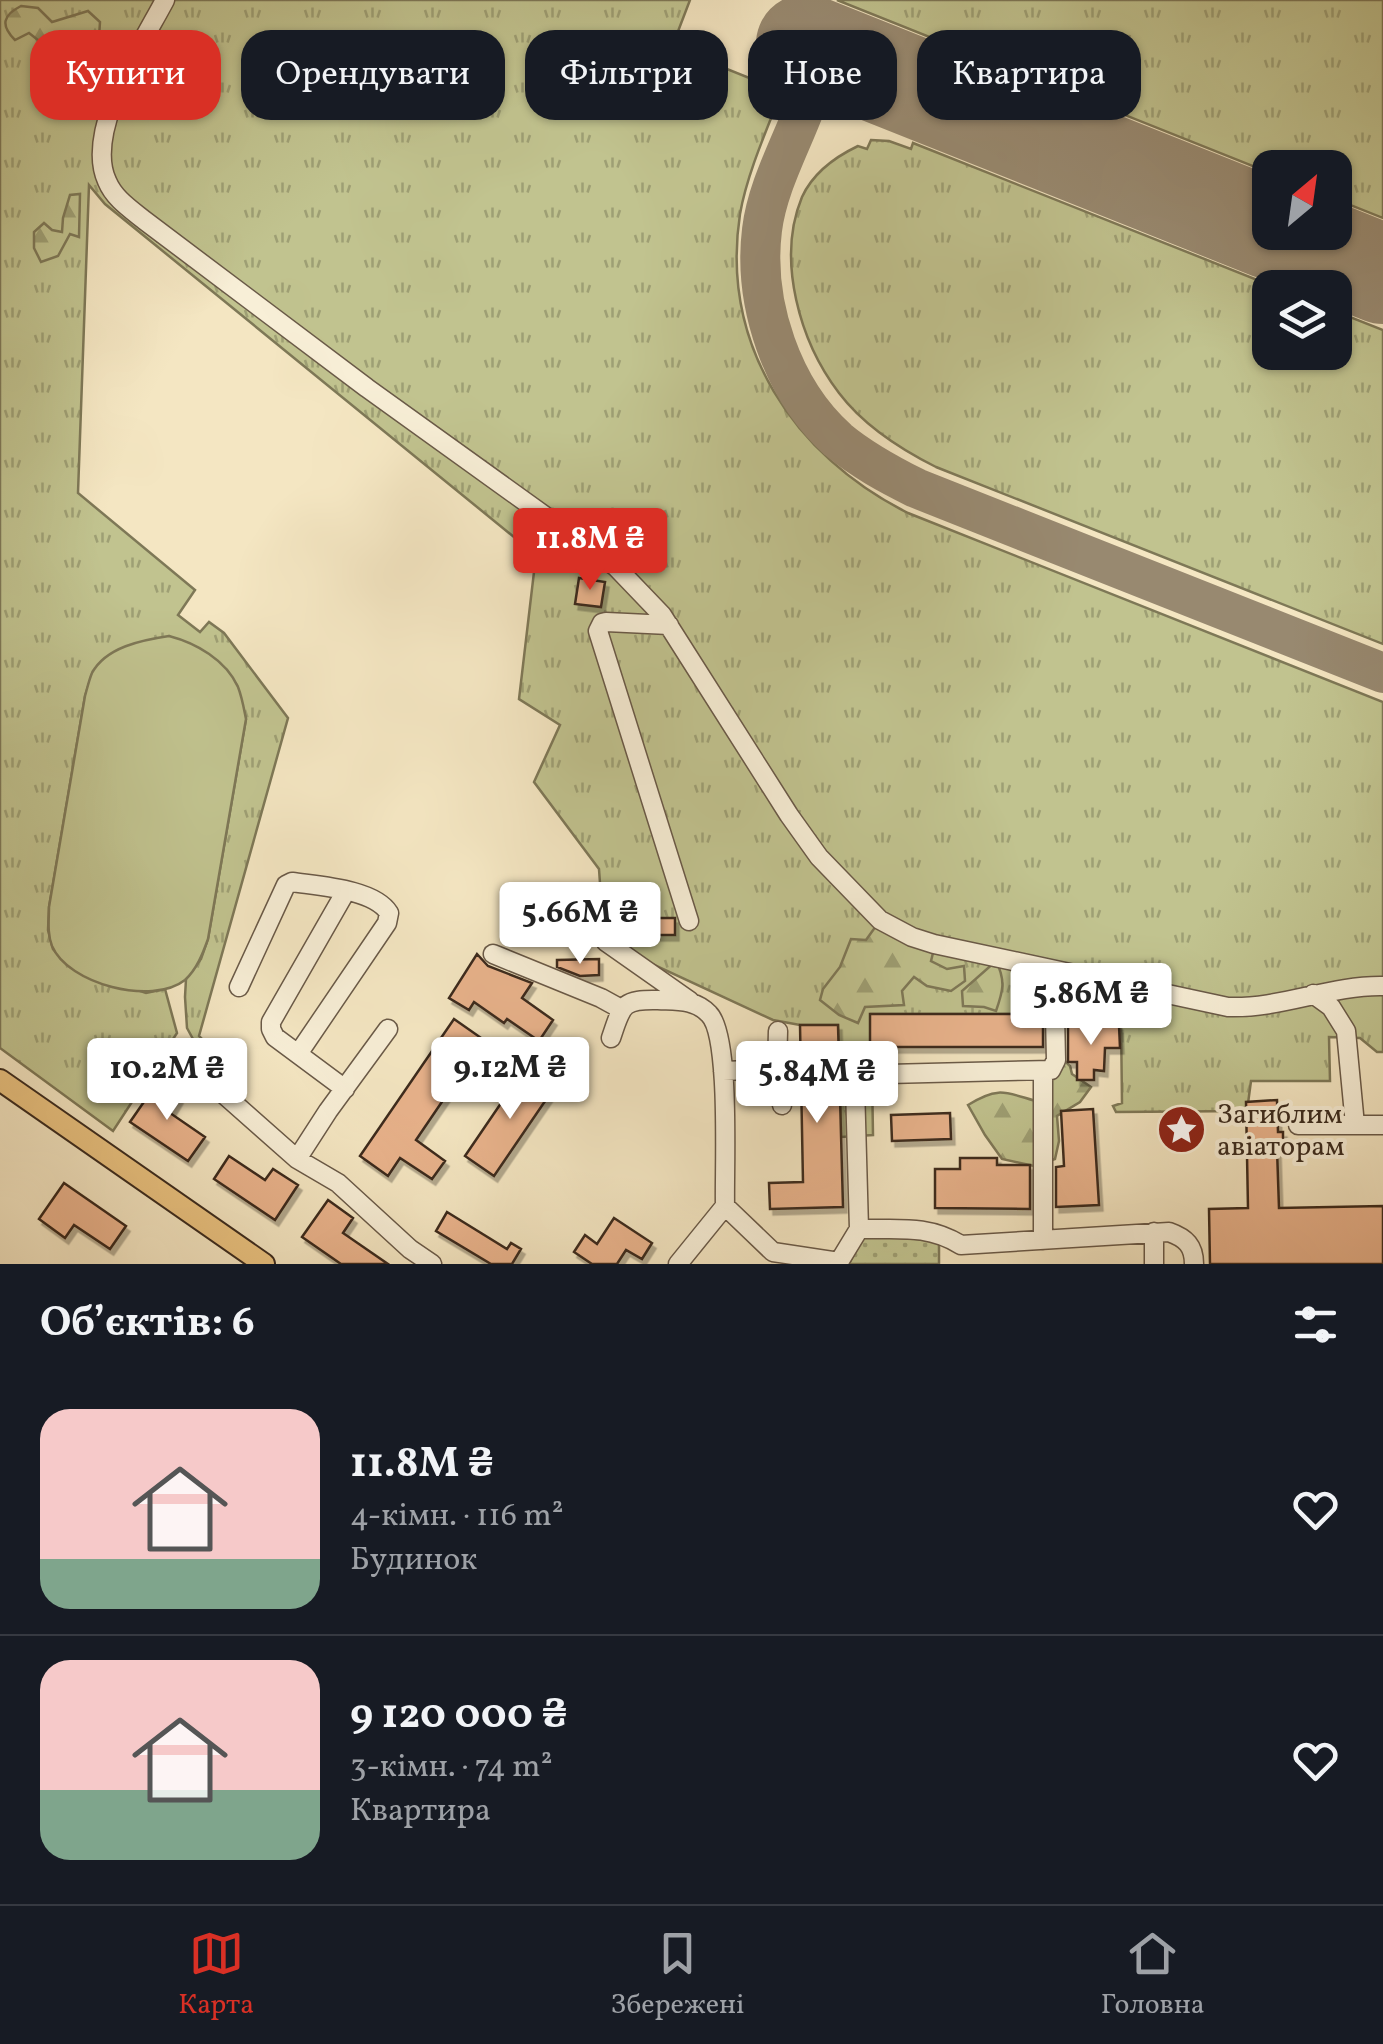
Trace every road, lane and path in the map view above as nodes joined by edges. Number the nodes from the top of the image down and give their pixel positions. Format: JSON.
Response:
{"nodes":[{"id":1,"x":165,"y":0,"type":"edge"},
{"id":2,"x":668,"y":624,"type":"junction"},
{"id":3,"x":346,"y":890,"type":"junction"},
{"id":4,"x":689,"y":921,"type":"dead end"},
{"id":5,"x":606,"y":942,"type":"dead end"},
{"id":6,"x":494,"y":954,"type":"dead end"},
{"id":7,"x":1019,"y":962,"type":"junction"},
{"id":8,"x":1383,"y":986,"type":"edge"},
{"id":9,"x":239,"y":987,"type":"dead end"},
{"id":10,"x":1161,"y":994,"type":"junction"},
{"id":11,"x":1313,"y":994,"type":"junction"},
{"id":12,"x":690,"y":1001,"type":"junction"},
{"id":13,"x":621,"y":1009,"type":"junction"},
{"id":14,"x":1055,"y":1014,"type":"junction"},
{"id":15,"x":388,"y":1029,"type":"dead end"},
{"id":16,"x":778,"y":1030,"type":"dead end"},
{"id":17,"x":611,"y":1038,"type":"dead end"},
{"id":18,"x":298,"y":1054,"type":"junction"},
{"id":19,"x":184,"y":1059,"type":"dead end"},
{"id":20,"x":777,"y":1069,"type":"junction"},
{"id":21,"x":723,"y":1071,"type":"junction"},
{"id":22,"x":1043,"y":1072,"type":"junction"},
{"id":23,"x":888,"y":1074,"type":"dead end"},
{"id":24,"x":0,"y":1080,"type":"edge"},
{"id":25,"x":854,"y":1086,"type":"dead end"},
{"id":26,"x":345,"y":1089,"type":"junction"},
{"id":27,"x":782,"y":1105,"type":"dead end"},
{"id":28,"x":1298,"y":1125,"type":"dead end"},
{"id":29,"x":1356,"y":1125,"type":"junction"},
{"id":30,"x":1383,"y":1125,"type":"edge"},
{"id":31,"x":297,"y":1158,"type":"junction"},
{"id":32,"x":725,"y":1206,"type":"junction"},
{"id":33,"x":859,"y":1229,"type":"junction"},
{"id":34,"x":1162,"y":1232,"type":"junction"},
{"id":35,"x":1043,"y":1240,"type":"junction"},
{"id":36,"x":961,"y":1255,"type":"edge"},
{"id":37,"x":838,"y":1263,"type":"edge"},
{"id":38,"x":1155,"y":1263,"type":"edge"},
{"id":39,"x":264,"y":1264,"type":"edge"},
{"id":40,"x":432,"y":1264,"type":"edge"},
{"id":41,"x":678,"y":1264,"type":"edge"},
{"id":42,"x":1194,"y":1264,"type":"edge"}],
"edges":[{"from":1,"to":2,"type":"street"},
{"from":2,"to":4,"type":"street"},
{"from":2,"to":7,"type":"street"},
{"from":3,"to":9,"type":"street"},
{"from":3,"to":18,"type":"street"},
{"from":3,"to":18,"type":"street"},
{"from":5,"to":12,"type":"street"},
{"from":6,"to":13,"type":"street"},
{"from":7,"to":10,"type":"street"},
{"from":7,"to":14,"type":"street"},
{"from":8,"to":11,"type":"street"},
{"from":10,"to":11,"type":"street"},
{"from":10,"to":14,"type":"street"},
{"from":11,"to":29,"type":"street"},
{"from":12,"to":13,"type":"street"},
{"from":12,"to":21,"type":"street"},
{"from":13,"to":17,"type":"street"},
{"from":14,"to":22,"type":"street"},
{"from":15,"to":26,"type":"street"},
{"from":16,"to":20,"type":"street"},
{"from":18,"to":26,"type":"street"},
{"from":19,"to":31,"type":"street"},
{"from":20,"to":21,"type":"street"},
{"from":20,"to":27,"type":"street"},
{"from":21,"to":32,"type":"street"},
{"from":22,"to":23,"type":"street"},
{"from":22,"to":35,"type":"street"},
{"from":24,"to":39,"type":"main road"},
{"from":25,"to":33,"type":"street"},
{"from":26,"to":31,"type":"street"},
{"from":28,"to":29,"type":"street"},
{"from":29,"to":30,"type":"street"},
{"from":31,"to":40,"type":"street"},
{"from":32,"to":37,"type":"street"},
{"from":32,"to":41,"type":"street"},
{"from":33,"to":36,"type":"street"},
{"from":33,"to":37,"type":"street"},
{"from":34,"to":35,"type":"street"},
{"from":34,"to":38,"type":"street"},
{"from":34,"to":42,"type":"street"},
{"from":35,"to":36,"type":"street"}]}
